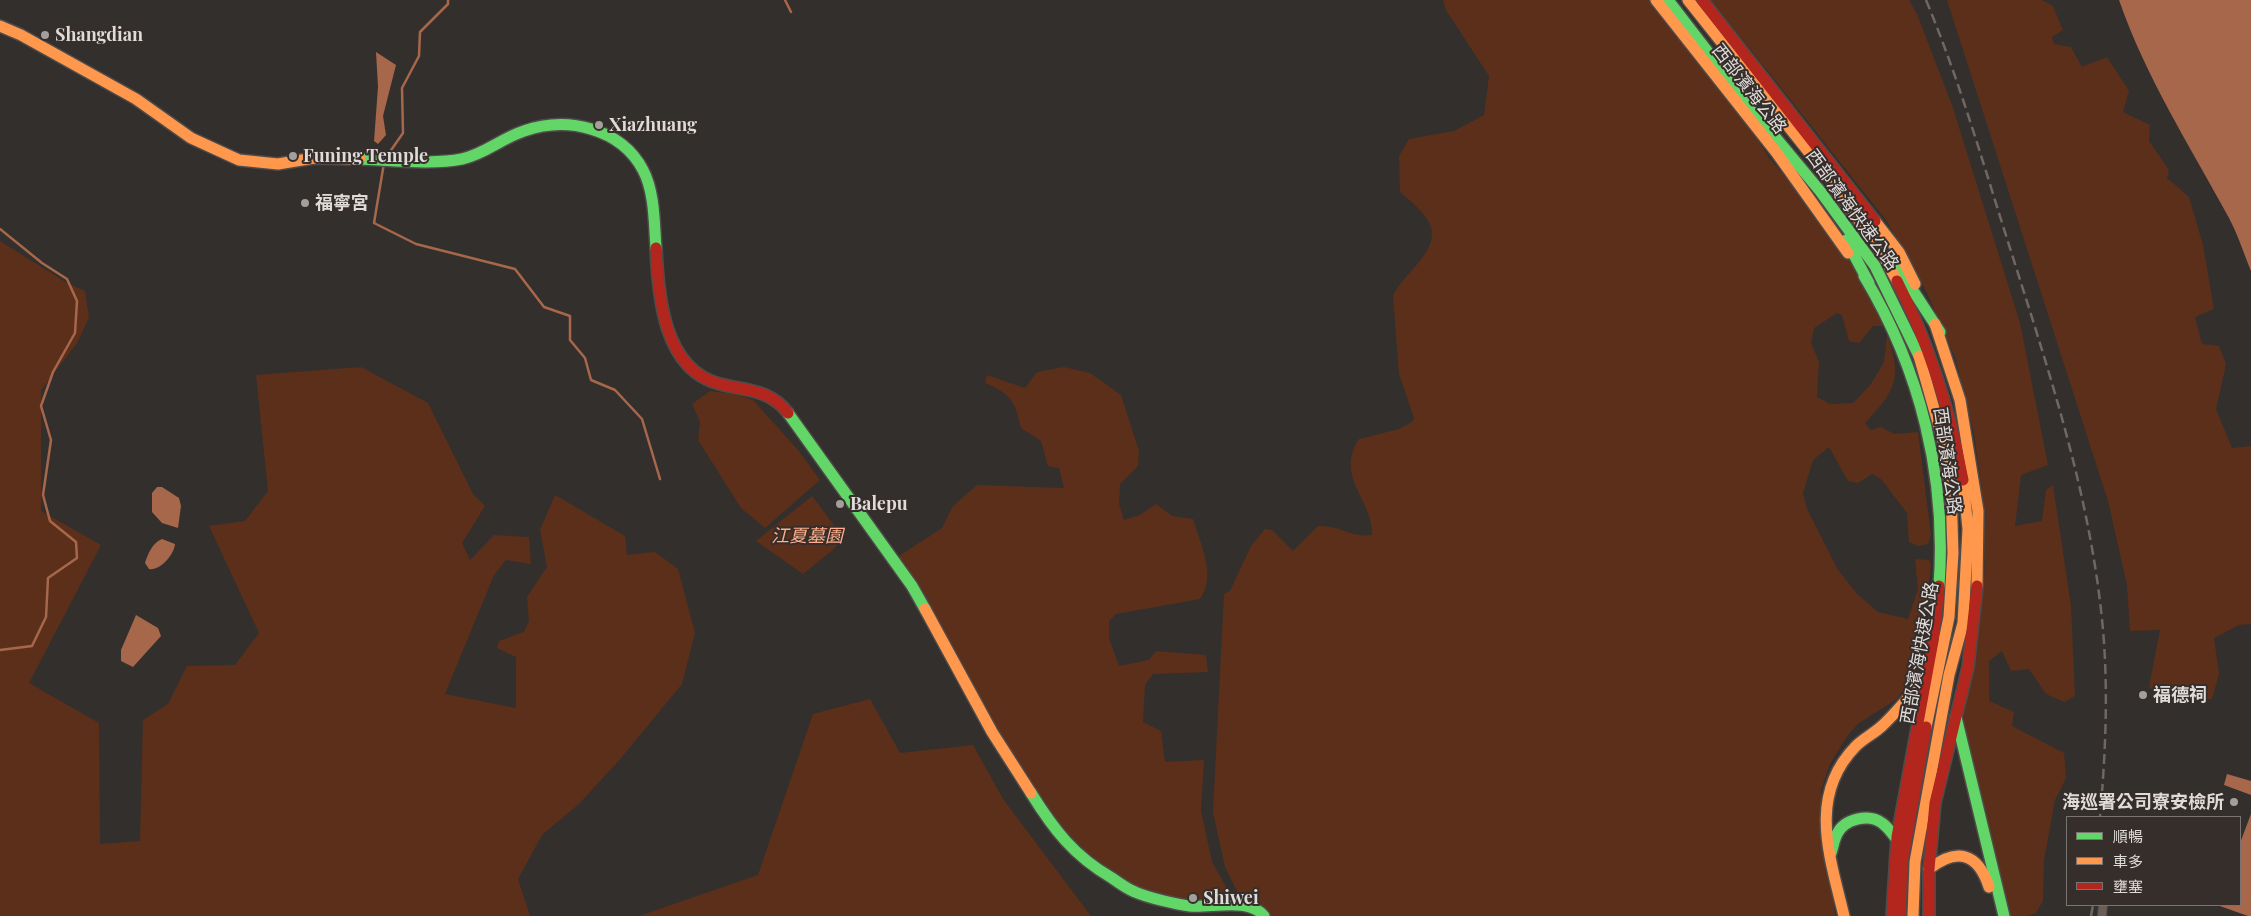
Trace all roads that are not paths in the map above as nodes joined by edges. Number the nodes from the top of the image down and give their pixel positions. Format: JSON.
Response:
{"nodes":[{"id":1,"x":1656,"y":0,"type":"edge"},
{"id":2,"x":1668,"y":0,"type":"edge"},
{"id":3,"x":1688,"y":0,"type":"edge"},
{"id":4,"x":1702,"y":0,"type":"edge"},
{"id":5,"x":0,"y":26,"type":"edge"},
{"id":6,"x":1780,"y":142,"type":"junction"},
{"id":7,"x":1831,"y":180,"type":"junction"},
{"id":8,"x":1869,"y":283,"type":"junction"},
{"id":9,"x":1940,"y":332,"type":"junction"},
{"id":10,"x":1926,"y":677,"type":"junction"},
{"id":11,"x":1955,"y":714,"type":"junction"},
{"id":12,"x":1898,"y":841,"type":"junction"},
{"id":13,"x":1830,"y":856,"type":"junction"},
{"id":14,"x":1929,"y":869,"type":"junction"},
{"id":15,"x":1264,"y":916,"type":"edge"},
{"id":16,"x":1844,"y":916,"type":"edge"},
{"id":17,"x":1892,"y":916,"type":"edge"},
{"id":18,"x":1900,"y":916,"type":"edge"},
{"id":19,"x":1913,"y":916,"type":"edge"},
{"id":20,"x":1929,"y":916,"type":"edge"},
{"id":21,"x":1996,"y":916,"type":"edge"},
{"id":22,"x":2004,"y":916,"type":"edge"}],
"edges":[{"from":1,"to":8,"type":"main road","name":"西部濱海公路"},
{"from":2,"to":6,"type":"main road","name":"西部濱海快速公路"},
{"from":3,"to":7,"type":"main road","name":"西部濱海快速公路"},
{"from":4,"to":9,"type":"main road","name":"西部濱海公路"},
{"from":5,"to":15,"type":"main road"},
{"from":6,"to":8,"type":"main road"},
{"from":6,"to":18,"type":"main road","name":"西部濱海快速公路"},
{"from":7,"to":9,"type":"main road"},
{"from":7,"to":19,"type":"main road","name":"西部濱海快速公路"},
{"from":8,"to":10,"type":"main road","name":"西部濱海公路"},
{"from":9,"to":11,"type":"main road","name":"西部濱海公路"},
{"from":10,"to":12,"type":"main road","name":"西部濱海公路"},
{"from":10,"to":13,"type":"main road"},
{"from":11,"to":14,"type":"main road","name":"西部濱海公路"},
{"from":11,"to":22,"type":"main road"},
{"from":12,"to":13,"type":"main road"},
{"from":12,"to":17,"type":"main road","name":"西部濱海公路"},
{"from":13,"to":16,"type":"main road"},
{"from":14,"to":20,"type":"main road","name":"西部濱海公路"},
{"from":14,"to":21,"type":"main road"}]}
